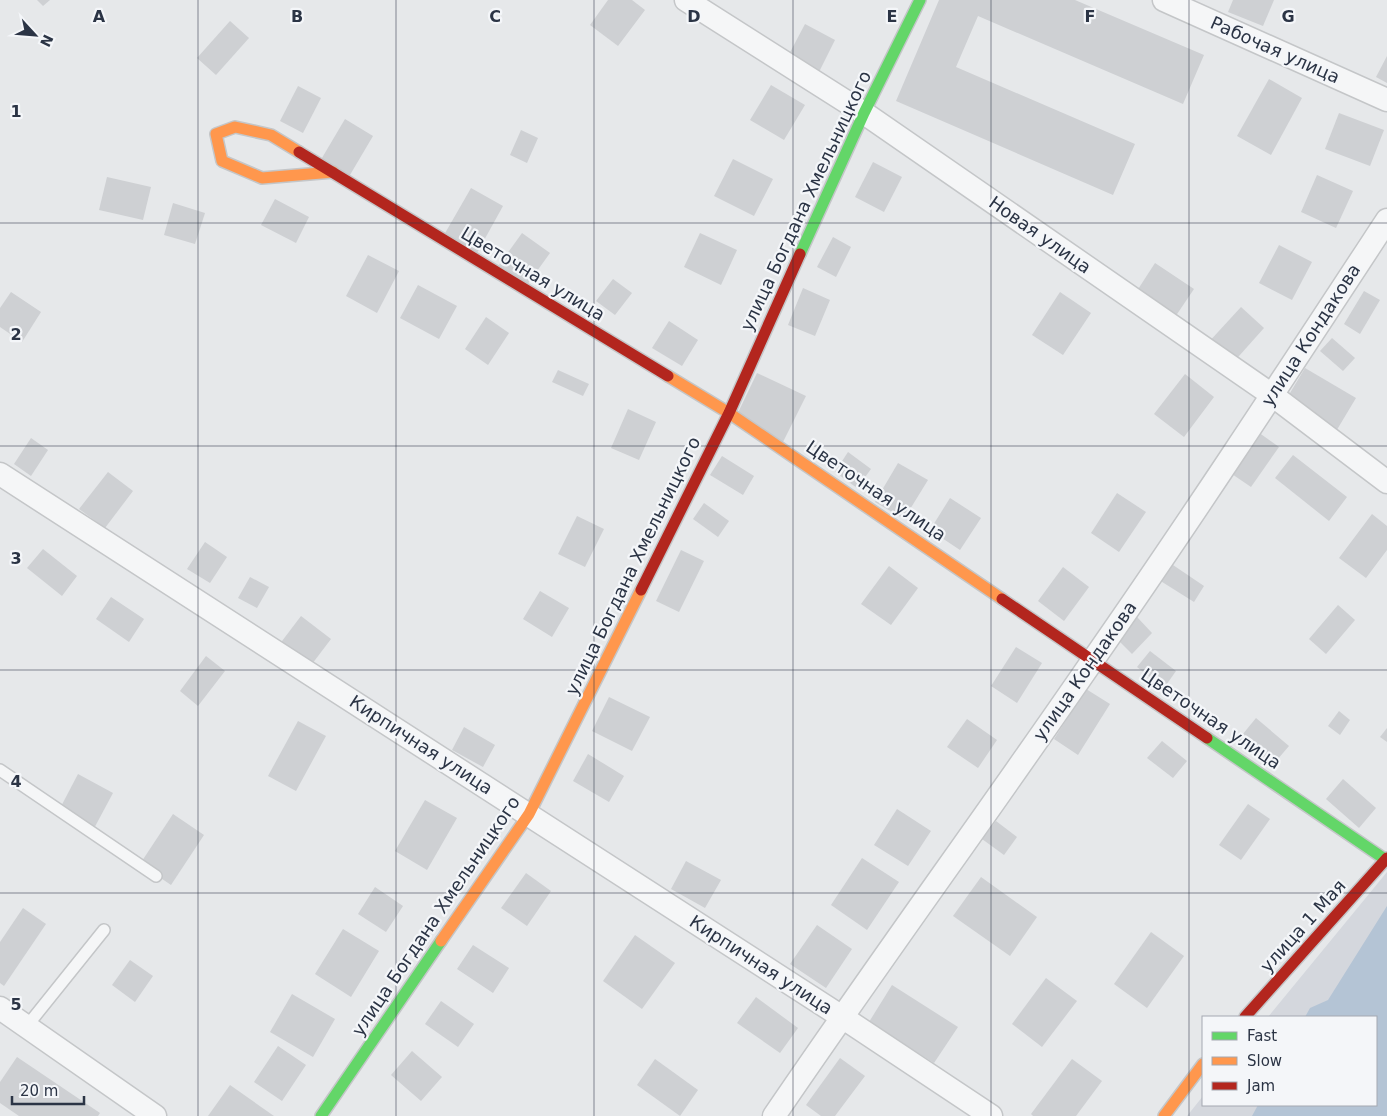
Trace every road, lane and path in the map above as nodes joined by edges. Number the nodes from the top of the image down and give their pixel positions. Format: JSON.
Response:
{"nodes":[{"id":1,"x":686,"y":0,"type":"edge"},
{"id":2,"x":920,"y":0,"type":"edge"},
{"id":3,"x":1164,"y":0,"type":"edge"},
{"id":4,"x":1387,"y":100,"type":"edge"},
{"id":5,"x":864,"y":114,"type":"junction"},
{"id":6,"x":333,"y":172,"type":"junction"},
{"id":7,"x":1387,"y":220,"type":"edge"},
{"id":8,"x":1272,"y":395,"type":"junction"},
{"id":9,"x":729,"y":413,"type":"junction"},
{"id":10,"x":0,"y":474,"type":"edge"},
{"id":11,"x":1387,"y":482,"type":"edge"},
{"id":12,"x":1094,"y":660,"type":"junction"},
{"id":13,"x":0,"y":770,"type":"edge"},
{"id":14,"x":529,"y":814,"type":"junction"},
{"id":15,"x":1386,"y":859,"type":"edge"},
{"id":16,"x":156,"y":876,"type":"dead end"},
{"id":17,"x":104,"y":930,"type":"dead end"},
{"id":18,"x":0,"y":1008,"type":"edge"},
{"id":19,"x":1246,"y":1016,"type":"edge"},
{"id":20,"x":842,"y":1017,"type":"junction"},
{"id":21,"x":27,"y":1026,"type":"junction"},
{"id":22,"x":1202,"y":1065,"type":"edge"},
{"id":23,"x":155,"y":1116,"type":"edge"},
{"id":24,"x":321,"y":1116,"type":"edge"},
{"id":25,"x":774,"y":1116,"type":"edge"},
{"id":26,"x":992,"y":1116,"type":"edge"},
{"id":27,"x":1164,"y":1116,"type":"edge"}],
"edges":[{"from":1,"to":5,"type":"street","name":"Новая улица"},
{"from":2,"to":5,"type":"street","name":"улица Богдана Хмельницкого"},
{"from":3,"to":4,"type":"street","name":"Рабочая улица"},
{"from":5,"to":8,"type":"street","name":"Новая улица"},
{"from":5,"to":9,"type":"street","name":"улица Богдана Хмельницкого"},
{"from":6,"to":6,"type":"street","name":"Цветочная улица"},
{"from":6,"to":9,"type":"street","name":"Цветочная улица"},
{"from":7,"to":8,"type":"street","name":"улица Кондакова"},
{"from":8,"to":11,"type":"street","name":"Новая улица"},
{"from":8,"to":12,"type":"street","name":"улица Кондакова"},
{"from":9,"to":12,"type":"street","name":"Цветочная улица"},
{"from":9,"to":14,"type":"street","name":"улица Богдана Хмельницкого"},
{"from":10,"to":14,"type":"street","name":"Кирпичная улица"},
{"from":12,"to":15,"type":"street","name":"Цветочная улица"},
{"from":12,"to":20,"type":"street","name":"улица Кондакова"},
{"from":13,"to":16,"type":"lane"},
{"from":14,"to":20,"type":"street","name":"Кирпичная улица"},
{"from":14,"to":24,"type":"street","name":"улица Богдана Хмельницкого"},
{"from":15,"to":19,"type":"street","name":"улица 1 Мая"},
{"from":17,"to":21,"type":"lane"},
{"from":18,"to":21,"type":"street"},
{"from":20,"to":25,"type":"street","name":"улица Кондакова"},
{"from":20,"to":26,"type":"street","name":"Кирпичная улица"},
{"from":21,"to":23,"type":"street"},
{"from":22,"to":27,"type":"street"}]}
